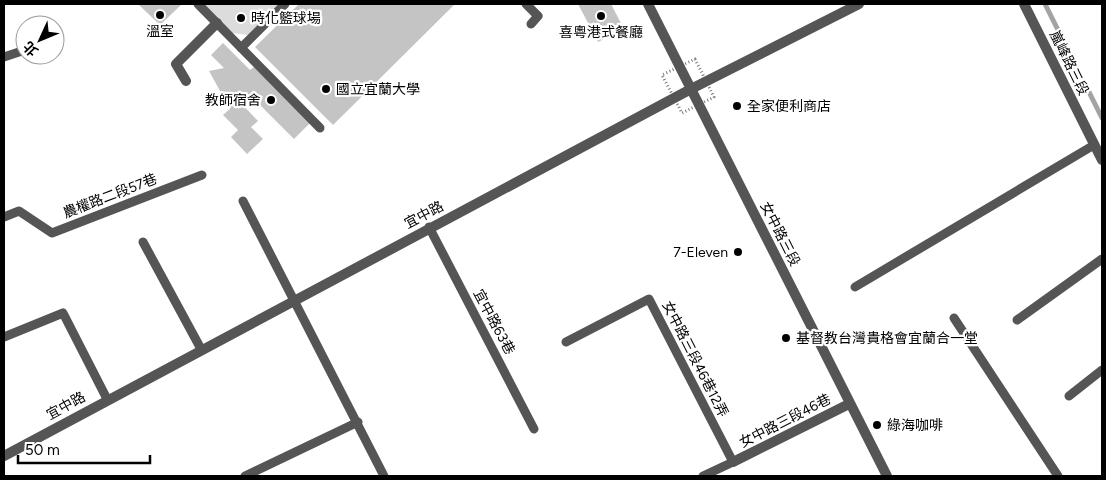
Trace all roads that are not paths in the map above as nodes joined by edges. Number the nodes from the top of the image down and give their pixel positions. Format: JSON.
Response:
{"nodes":[{"id":1,"x":198,"y":4,"type":"edge"},
{"id":2,"x":285,"y":4,"type":"edge"},
{"id":3,"x":526,"y":4,"type":"edge"},
{"id":4,"x":648,"y":4,"type":"edge"},
{"id":5,"x":1024,"y":4,"type":"edge"},
{"id":6,"x":856,"y":5,"type":"edge"},
{"id":7,"x":217,"y":23,"type":"junction"},
{"id":8,"x":531,"y":24,"type":"dead end"},
{"id":9,"x":241,"y":48,"type":"junction"},
{"id":10,"x":186,"y":81,"type":"dead end"},
{"id":11,"x":691,"y":89,"type":"junction"},
{"id":12,"x":320,"y":128,"type":"dead end"},
{"id":13,"x":1094,"y":145,"type":"junction"},
{"id":14,"x":1102,"y":160,"type":"edge"},
{"id":15,"x":202,"y":175,"type":"dead end"},
{"id":16,"x":243,"y":201,"type":"dead end"},
{"id":17,"x":4,"y":217,"type":"edge"},
{"id":18,"x":429,"y":227,"type":"junction"},
{"id":19,"x":143,"y":242,"type":"dead end"},
{"id":20,"x":1102,"y":258,"type":"edge"},
{"id":21,"x":855,"y":287,"type":"dead end"},
{"id":22,"x":293,"y":301,"type":"junction"},
{"id":23,"x":954,"y":318,"type":"dead end"},
{"id":24,"x":1017,"y":320,"type":"dead end"},
{"id":25,"x":4,"y":337,"type":"edge"},
{"id":26,"x":566,"y":342,"type":"dead end"},
{"id":27,"x":201,"y":349,"type":"junction"},
{"id":28,"x":1102,"y":370,"type":"edge"},
{"id":29,"x":1069,"y":396,"type":"dead end"},
{"id":30,"x":107,"y":399,"type":"junction"},
{"id":31,"x":849,"y":404,"type":"junction"},
{"id":32,"x":358,"y":422,"type":"junction"},
{"id":33,"x":534,"y":429,"type":"dead end"},
{"id":34,"x":4,"y":456,"type":"edge"},
{"id":35,"x":733,"y":462,"type":"junction"},
{"id":36,"x":245,"y":476,"type":"edge"},
{"id":37,"x":384,"y":476,"type":"edge"},
{"id":38,"x":702,"y":476,"type":"edge"},
{"id":39,"x":886,"y":476,"type":"edge"},
{"id":40,"x":1058,"y":476,"type":"edge"}],
"edges":[{"from":1,"to":7,"type":"lane"},
{"from":2,"to":9,"type":"lane"},
{"from":3,"to":8,"type":"lane"},
{"from":4,"to":11,"type":"street","name":"女中路三段"},
{"from":5,"to":13,"type":"street","name":"嵐峰路三段"},
{"from":6,"to":11,"type":"street","name":"宜中路"},
{"from":7,"to":9,"type":"lane"},
{"from":7,"to":10,"type":"street"},
{"from":9,"to":12,"type":"lane"},
{"from":11,"to":18,"type":"street","name":"宜中路"},
{"from":11,"to":31,"type":"street","name":"女中路三段"},
{"from":13,"to":14,"type":"street","name":"嵐峰路三段"},
{"from":13,"to":21,"type":"lane"},
{"from":15,"to":17,"type":"lane","name":"農權路二段57巷"},
{"from":16,"to":22,"type":"lane"},
{"from":18,"to":22,"type":"street","name":"宜中路"},
{"from":18,"to":33,"type":"lane","name":"宜中路63巷"},
{"from":19,"to":27,"type":"lane"},
{"from":20,"to":24,"type":"lane"},
{"from":22,"to":27,"type":"street","name":"宜中路"},
{"from":22,"to":32,"type":"lane"},
{"from":23,"to":40,"type":"lane"},
{"from":25,"to":30,"type":"lane"},
{"from":26,"to":35,"type":"lane","name":"女中路三段46巷12弄"},
{"from":27,"to":30,"type":"street","name":"宜中路"},
{"from":28,"to":29,"type":"lane"},
{"from":30,"to":34,"type":"street","name":"宜中路"},
{"from":31,"to":35,"type":"street","name":"女中路三段46巷"},
{"from":31,"to":39,"type":"street","name":"女中路三段"},
{"from":32,"to":36,"type":"lane"},
{"from":32,"to":37,"type":"lane"},
{"from":35,"to":38,"type":"lane"}]}
